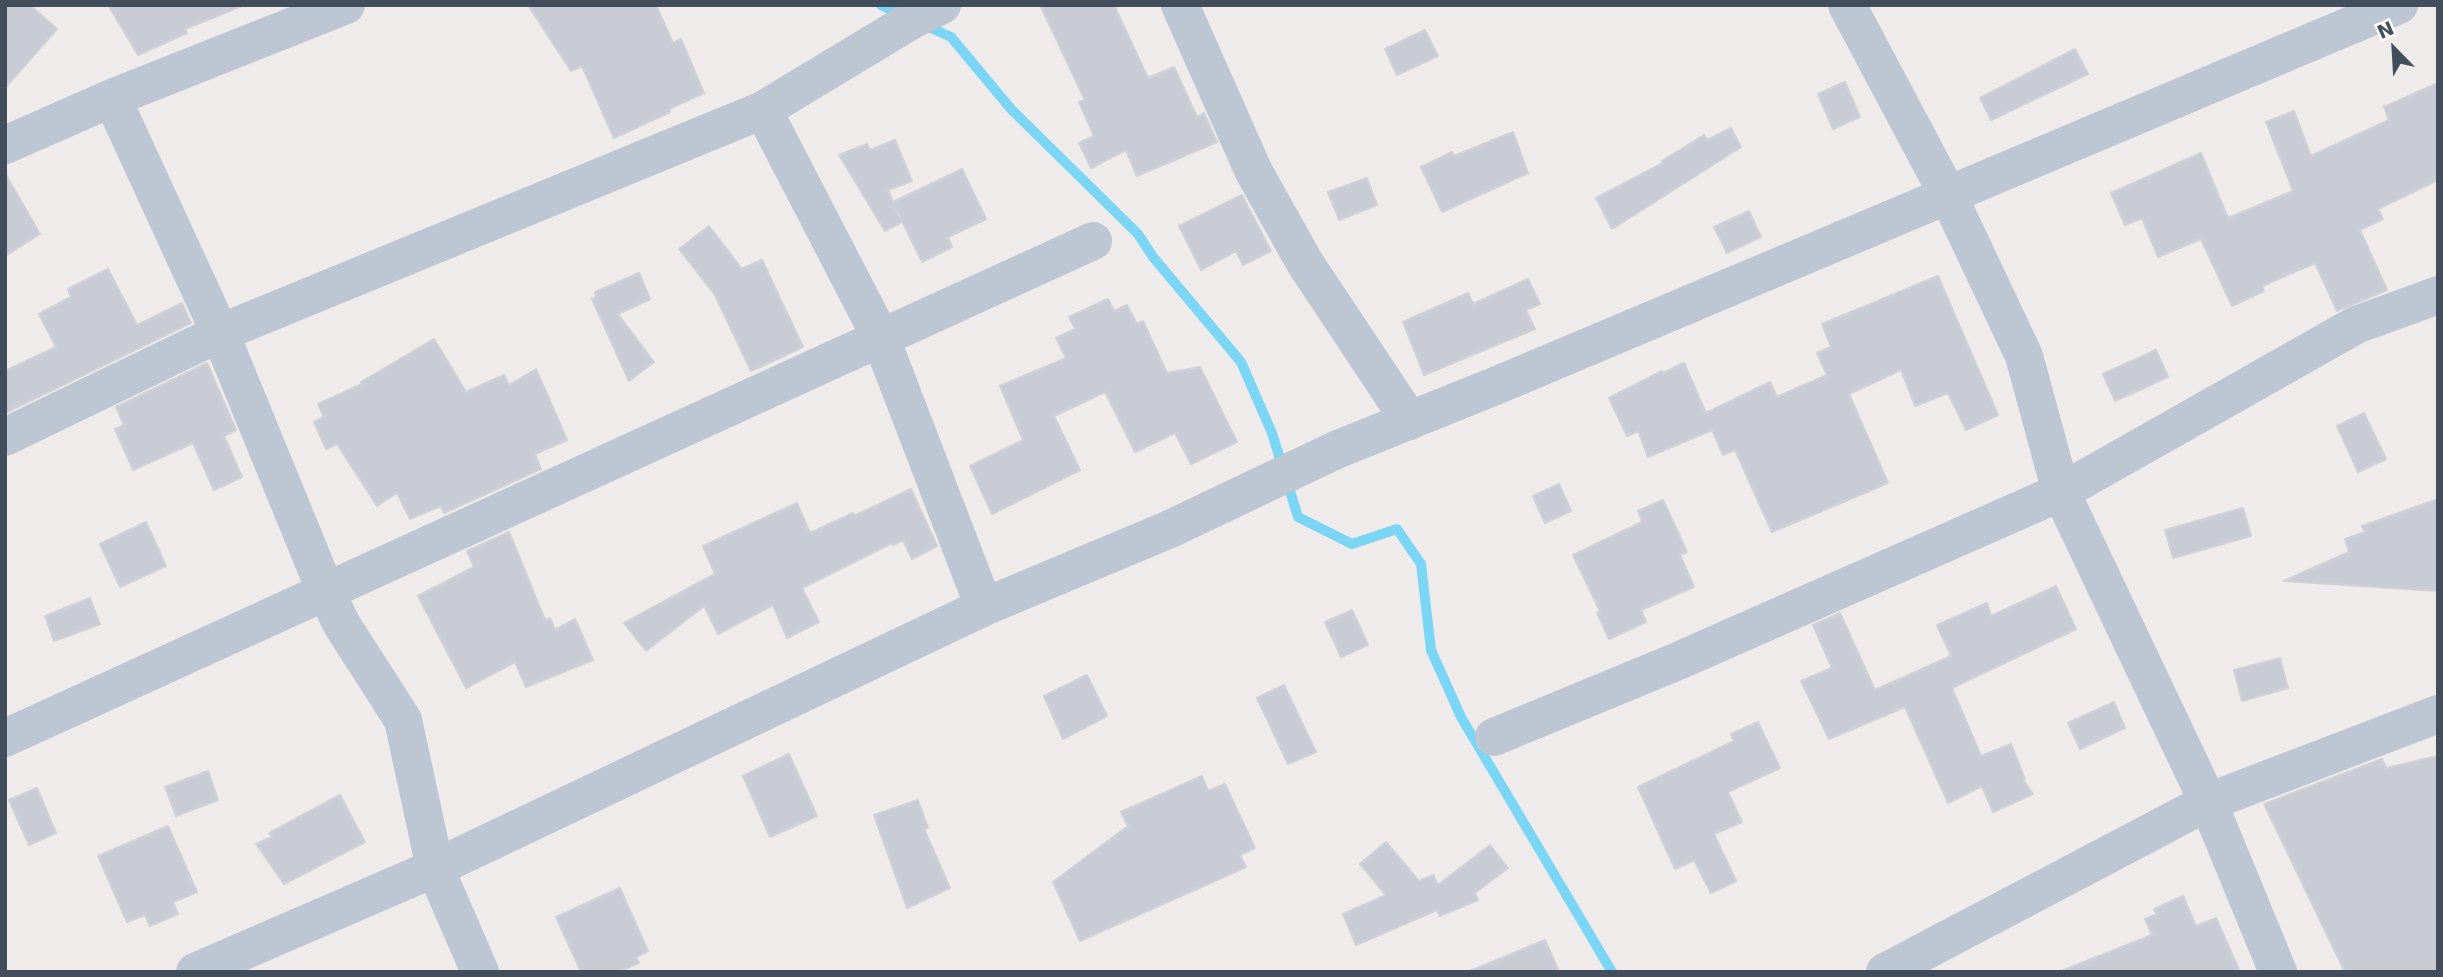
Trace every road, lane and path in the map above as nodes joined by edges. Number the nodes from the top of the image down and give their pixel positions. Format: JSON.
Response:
{"nodes":[{"id":1,"x":346,"y":5,"type":"edge"},
{"id":2,"x":942,"y":5,"type":"edge"},
{"id":3,"x":1180,"y":5,"type":"edge"},
{"id":4,"x":1847,"y":5,"type":"edge"},
{"id":5,"x":2399,"y":5,"type":"edge"},
{"id":6,"x":112,"y":98,"type":"junction"},
{"id":7,"x":763,"y":110,"type":"junction"},
{"id":8,"x":5,"y":145,"type":"edge"},
{"id":9,"x":1948,"y":195,"type":"junction"},
{"id":10,"x":1093,"y":240,"type":"dead end"},
{"id":11,"x":2438,"y":295,"type":"edge"},
{"id":12,"x":220,"y":333,"type":"junction"},
{"id":13,"x":880,"y":336,"type":"junction"},
{"id":14,"x":1410,"y":421,"type":"junction"},
{"id":15,"x":5,"y":437,"type":"edge"},
{"id":16,"x":2061,"y":492,"type":"junction"},
{"id":17,"x":326,"y":592,"type":"junction"},
{"id":18,"x":984,"y":607,"type":"junction"},
{"id":19,"x":2438,"y":714,"type":"edge"},
{"id":20,"x":1494,"y":737,"type":"dead end"},
{"id":21,"x":5,"y":738,"type":"edge"},
{"id":22,"x":2208,"y":802,"type":"junction"},
{"id":23,"x":435,"y":868,"type":"junction"},
{"id":24,"x":195,"y":972,"type":"edge"},
{"id":25,"x":480,"y":972,"type":"edge"},
{"id":26,"x":1885,"y":972,"type":"edge"},
{"id":27,"x":2278,"y":972,"type":"edge"}],
"edges":[{"from":1,"to":6,"type":"street"},
{"from":2,"to":7,"type":"street"},
{"from":3,"to":14,"type":"street"},
{"from":4,"to":9,"type":"street"},
{"from":5,"to":9,"type":"street"},
{"from":6,"to":8,"type":"street"},
{"from":6,"to":12,"type":"street"},
{"from":7,"to":12,"type":"street"},
{"from":7,"to":13,"type":"street"},
{"from":9,"to":14,"type":"street"},
{"from":9,"to":16,"type":"street"},
{"from":10,"to":13,"type":"street"},
{"from":11,"to":16,"type":"street"},
{"from":12,"to":15,"type":"street"},
{"from":12,"to":17,"type":"street"},
{"from":13,"to":17,"type":"street"},
{"from":13,"to":18,"type":"street"},
{"from":14,"to":18,"type":"street"},
{"from":16,"to":20,"type":"street"},
{"from":16,"to":22,"type":"street"},
{"from":17,"to":21,"type":"street"},
{"from":17,"to":23,"type":"street"},
{"from":18,"to":23,"type":"street"},
{"from":19,"to":22,"type":"street"},
{"from":22,"to":26,"type":"street"},
{"from":22,"to":27,"type":"street"},
{"from":23,"to":24,"type":"street"},
{"from":23,"to":25,"type":"street"}]}
